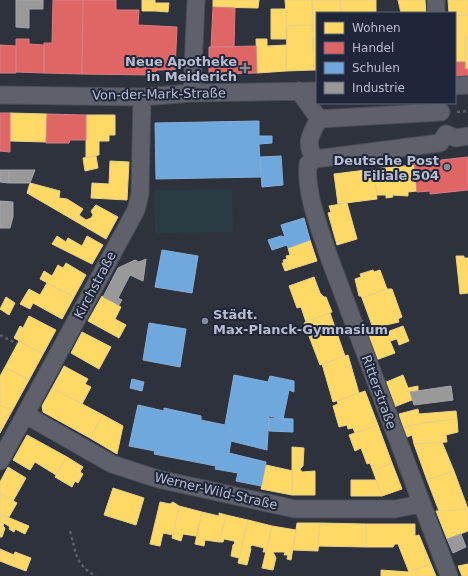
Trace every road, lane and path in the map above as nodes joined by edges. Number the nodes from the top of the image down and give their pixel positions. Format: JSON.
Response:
{"nodes":[{"id":1,"x":196,"y":0,"type":"edge"},
{"id":2,"x":436,"y":0,"type":"edge"},
{"id":3,"x":436,"y":12,"type":"edge"},
{"id":4,"x":468,"y":85,"type":"edge"},
{"id":5,"x":456,"y":86,"type":"edge"},
{"id":6,"x":299,"y":91,"type":"junction"},
{"id":7,"x":316,"y":91,"type":"edge"},
{"id":8,"x":192,"y":93,"type":"junction"},
{"id":9,"x":0,"y":95,"type":"edge"},
{"id":10,"x":142,"y":97,"type":"junction"},
{"id":11,"x":440,"y":108,"type":"edge"},
{"id":12,"x":319,"y":119,"type":"junction"},
{"id":13,"x":446,"y":134,"type":"junction"},
{"id":14,"x":468,"y":136,"type":"edge"},
{"id":15,"x":316,"y":158,"type":"junction"},
{"id":16,"x":0,"y":335,"type":"edge"},
{"id":17,"x":17,"y":344,"type":"dead end"},
{"id":18,"x":26,"y":415,"type":"junction"},
{"id":19,"x":0,"y":460,"type":"edge"},
{"id":20,"x":421,"y":504,"type":"junction"},
{"id":21,"x":70,"y":531,"type":"dead end"},
{"id":22,"x":96,"y":576,"type":"edge"},
{"id":23,"x":449,"y":576,"type":"edge"}],
"edges":[{"from":1,"to":8,"type":"street"},
{"from":2,"to":3,"type":"street"},
{"from":4,"to":5,"type":"street"},
{"from":6,"to":7,"type":"street","name":"Von-der-Mark-Straße"},
{"from":6,"to":8,"type":"street","name":"Von-der-Mark-Straße"},
{"from":6,"to":12,"type":"street"},
{"from":8,"to":10,"type":"street","name":"Von-der-Mark-Straße"},
{"from":9,"to":10,"type":"street","name":"Von-der-Mark-Straße"},
{"from":10,"to":18,"type":"street","name":"Kirchstraße"},
{"from":11,"to":12,"type":"street"},
{"from":11,"to":13,"type":"street"},
{"from":12,"to":15,"type":"street"},
{"from":13,"to":14,"type":"street"},
{"from":13,"to":15,"type":"street"},
{"from":15,"to":20,"type":"street","name":"Ritterstraße"},
{"from":16,"to":17,"type":"path"},
{"from":18,"to":19,"type":"street","name":"Kirchstraße"},
{"from":18,"to":20,"type":"street","name":"Werner-Wild-Straße"},
{"from":20,"to":23,"type":"street","name":"Ritterstraße"},
{"from":21,"to":22,"type":"path"}]}
